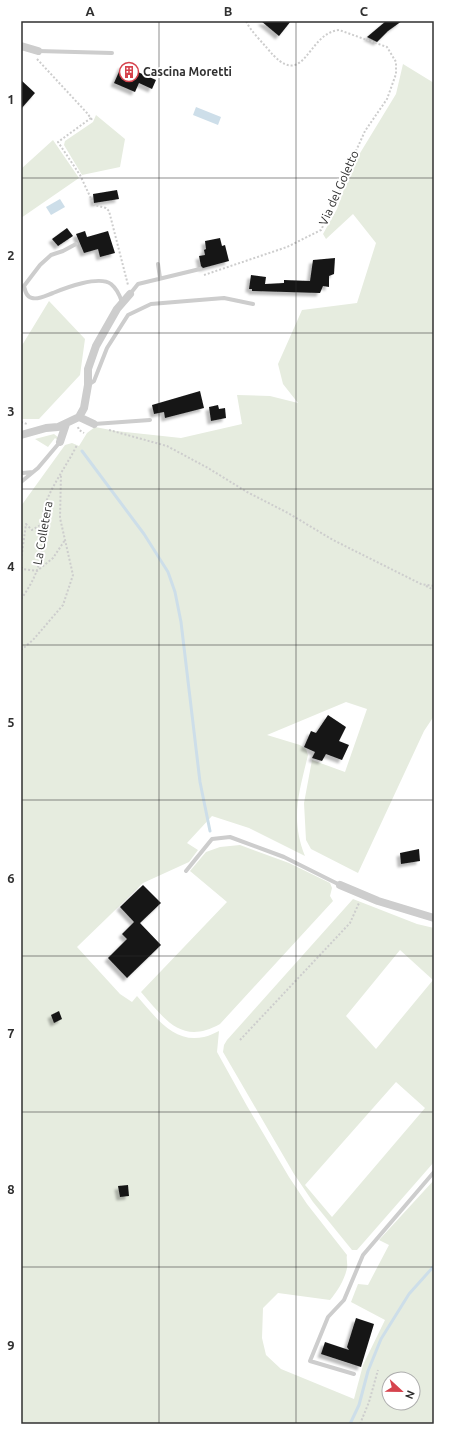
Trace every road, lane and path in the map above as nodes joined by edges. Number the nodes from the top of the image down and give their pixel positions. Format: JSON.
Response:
{"nodes":[{"id":1,"x":246,"y":21,"type":"edge"},
{"id":2,"x":25,"y":47,"type":"edge"},
{"id":3,"x":38,"y":51,"type":"joint"},
{"id":4,"x":112,"y":53,"type":"dead end"},
{"id":5,"x":91,"y":118,"type":"junction"},
{"id":6,"x":94,"y":121,"type":"dead end"},
{"id":7,"x":76,"y":244,"type":"dead end"},
{"id":8,"x":158,"y":264,"type":"dead end"},
{"id":9,"x":200,"y":269,"type":"dead end"},
{"id":10,"x":200,"y":276,"type":"dead end"},
{"id":11,"x":160,"y":278,"type":"junction"},
{"id":12,"x":130,"y":294,"type":"junction"},
{"id":13,"x":122,"y":303,"type":"junction"},
{"id":14,"x":253,"y":304,"type":"dead end"},
{"id":15,"x":88,"y":385,"type":"junction"},
{"id":16,"x":79,"y":417,"type":"junction"},
{"id":17,"x":150,"y":420,"type":"dead end"},
{"id":18,"x":21,"y":422,"type":"edge"},
{"id":19,"x":28,"y":424,"type":"dead end"},
{"id":20,"x":66,"y":424,"type":"junction"},
{"id":21,"x":94,"y":424,"type":"junction"},
{"id":22,"x":21,"y":435,"type":"edge"},
{"id":23,"x":60,"y":442,"type":"joint"},
{"id":24,"x":77,"y":445,"type":"dead end"},
{"id":25,"x":21,"y":472,"type":"edge"},
{"id":26,"x":33,"y":472,"type":"junction"},
{"id":27,"x":61,"y":474,"type":"junction"},
{"id":28,"x":21,"y":482,"type":"edge"},
{"id":29,"x":42,"y":524,"type":"junction"},
{"id":30,"x":65,"y":540,"type":"junction"},
{"id":31,"x":21,"y":560,"type":"edge"},
{"id":32,"x":21,"y":567,"type":"edge"},
{"id":33,"x":37,"y":571,"type":"junction"},
{"id":34,"x":421,"y":584,"type":"junction"},
{"id":35,"x":434,"y":586,"type":"edge"},
{"id":36,"x":434,"y":590,"type":"edge"},
{"id":37,"x":21,"y":599,"type":"edge"},
{"id":38,"x":21,"y":650,"type":"edge"},
{"id":39,"x":186,"y":871,"type":"dead end"},
{"id":40,"x":340,"y":884,"type":"joint"},
{"id":41,"x":361,"y":898,"type":"junction"},
{"id":42,"x":434,"y":918,"type":"edge"},
{"id":43,"x":240,"y":1040,"type":"dead end"},
{"id":44,"x":434,"y":1172,"type":"edge"},
{"id":45,"x":378,"y":1370,"type":"dead end"},
{"id":46,"x":354,"y":1374,"type":"dead end"},
{"id":47,"x":360,"y":1424,"type":"edge"}],
"edges":[{"from":1,"to":10,"type":"path","name":"Via del Goletto"},
{"from":2,"to":3,"type":"street"},
{"from":2,"to":5,"type":"path"},
{"from":3,"to":4,"type":"lane"},
{"from":5,"to":6,"type":"path"},
{"from":5,"to":12,"type":"path"},
{"from":7,"to":13,"type":"lane"},
{"from":8,"to":11,"type":"lane"},
{"from":9,"to":11,"type":"lane"},
{"from":11,"to":12,"type":"lane"},
{"from":12,"to":13,"type":"street"},
{"from":13,"to":15,"type":"street"},
{"from":14,"to":15,"type":"lane"},
{"from":15,"to":16,"type":"street"},
{"from":16,"to":20,"type":"street"},
{"from":16,"to":21,"type":"street"},
{"from":17,"to":21,"type":"lane"},
{"from":18,"to":19,"type":"path"},
{"from":20,"to":22,"type":"street"},
{"from":20,"to":23,"type":"street"},
{"from":21,"to":34,"type":"path"},
{"from":23,"to":26,"type":"lane"},
{"from":24,"to":27,"type":"path","name":"La Colletera"},
{"from":25,"to":26,"type":"lane"},
{"from":26,"to":28,"type":"lane"},
{"from":27,"to":29,"type":"path","name":"La Colletera"},
{"from":27,"to":30,"type":"path"},
{"from":29,"to":31,"type":"path"},
{"from":29,"to":33,"type":"path","name":"La Colletera"},
{"from":30,"to":33,"type":"path"},
{"from":30,"to":38,"type":"path"},
{"from":32,"to":33,"type":"path"},
{"from":33,"to":37,"type":"path","name":"La Colletera"},
{"from":34,"to":35,"type":"path"},
{"from":34,"to":36,"type":"path"},
{"from":39,"to":40,"type":"lane"},
{"from":40,"to":41,"type":"street"},
{"from":41,"to":42,"type":"street"},
{"from":41,"to":43,"type":"path"},
{"from":44,"to":46,"type":"lane"},
{"from":45,"to":47,"type":"path"}]}
